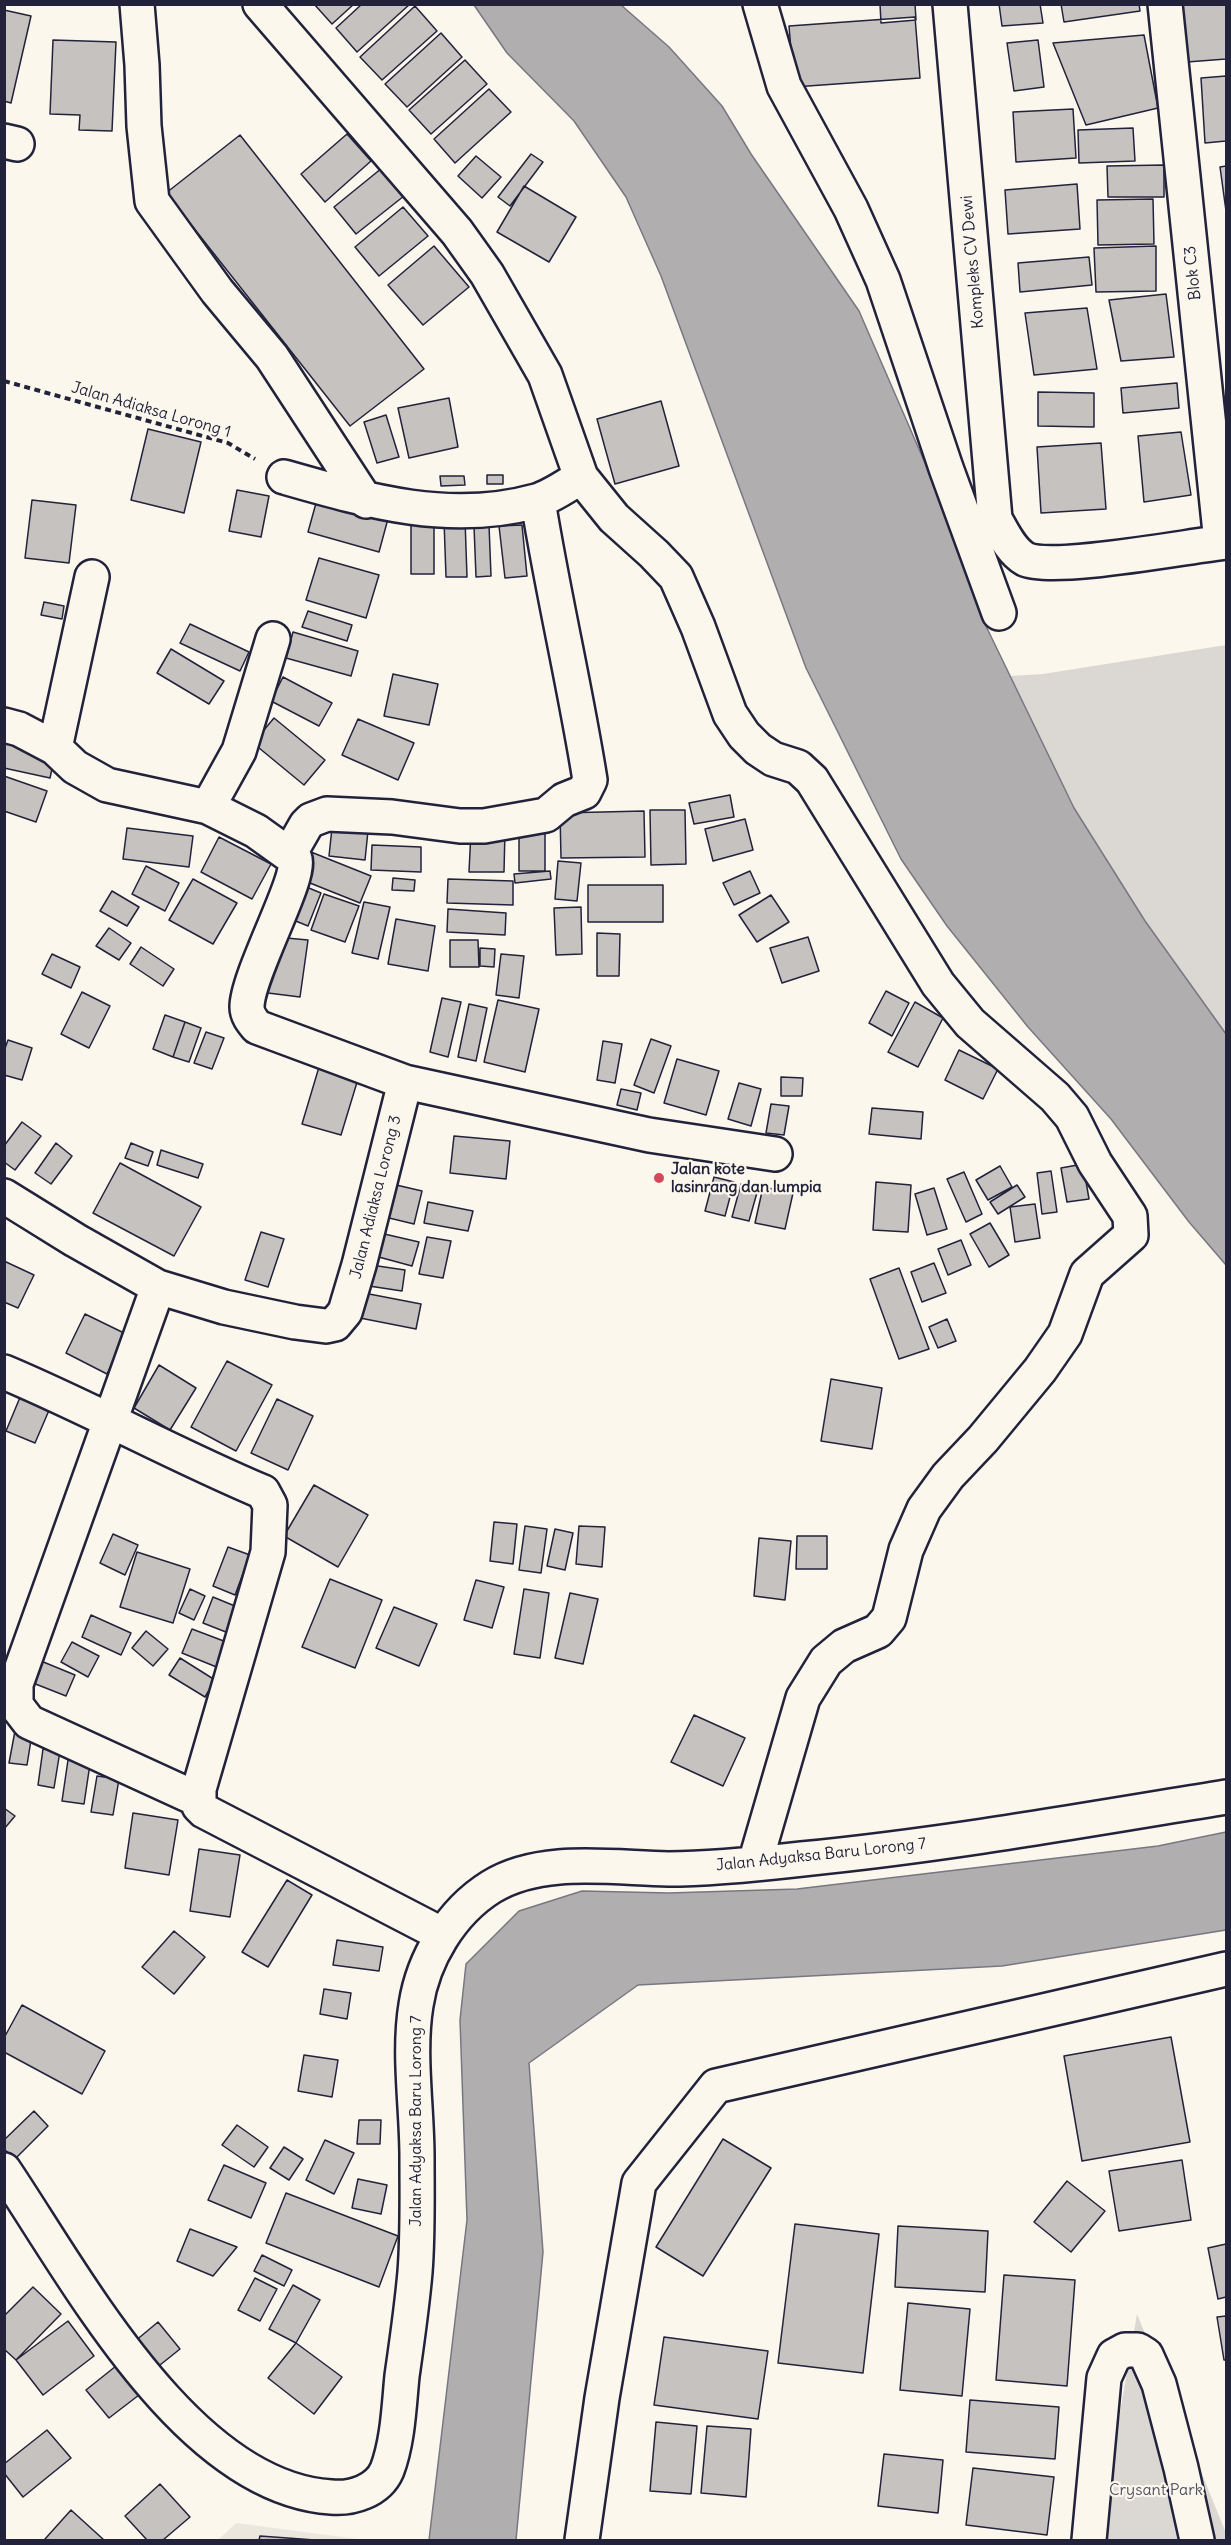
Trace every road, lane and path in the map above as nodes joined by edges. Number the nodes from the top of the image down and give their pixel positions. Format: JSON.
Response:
{"nodes":[{"id":1,"x":137,"y":4,"type":"edge"},
{"id":2,"x":260,"y":4,"type":"edge"},
{"id":3,"x":760,"y":4,"type":"edge"},
{"id":4,"x":950,"y":4,"type":"edge"},
{"id":5,"x":1165,"y":4,"type":"edge"},
{"id":6,"x":4,"y":381,"type":"edge"},
{"id":7,"x":285,"y":477,"type":"joint"},
{"id":8,"x":581,"y":477,"type":"junction"},
{"id":9,"x":366,"y":501,"type":"junction"},
{"id":10,"x":538,"y":501,"type":"junction"},
{"id":11,"x":1224,"y":542,"type":"edge"},
{"id":12,"x":92,"y":578,"type":"dead end"},
{"id":13,"x":999,"y":613,"type":"dead end"},
{"id":14,"x":273,"y":639,"type":"dead end"},
{"id":15,"x":4,"y":725,"type":"edge"},
{"id":16,"x":56,"y":748,"type":"junction"},
{"id":17,"x":208,"y":807,"type":"junction"},
{"id":18,"x":290,"y":853,"type":"junction"},
{"id":19,"x":405,"y":1082,"type":"junction"},
{"id":20,"x":775,"y":1154,"type":"dead end"},
{"id":21,"x":4,"y":1196,"type":"edge"},
{"id":22,"x":152,"y":1305,"type":"junction"},
{"id":23,"x":4,"y":1372,"type":"edge"},
{"id":24,"x":112,"y":1422,"type":"junction"},
{"id":25,"x":1227,"y":1797,"type":"edge"},
{"id":26,"x":198,"y":1799,"type":"junction"},
{"id":27,"x":755,"y":1863,"type":"junction"},
{"id":28,"x":443,"y":1935,"type":"junction"},
{"id":29,"x":1227,"y":1969,"type":"edge"},
{"id":30,"x":4,"y":2170,"type":"edge"},
{"id":31,"x":582,"y":2541,"type":"edge"},
{"id":32,"x":1089,"y":2541,"type":"edge"},
{"id":33,"x":1197,"y":2541,"type":"edge"}],
"edges":[{"from":1,"to":9,"type":"street"},
{"from":2,"to":8,"type":"street"},
{"from":3,"to":13,"type":"street"},
{"from":4,"to":11,"type":"street","name":"Kompleks CV Dewi"},
{"from":5,"to":11,"type":"street","name":"Blok C3"},
{"from":6,"to":7,"type":"path","name":"Jalan Adiaksa Lorong 1"},
{"from":7,"to":9,"type":"street"},
{"from":8,"to":10,"type":"street"},
{"from":8,"to":27,"type":"street"},
{"from":9,"to":10,"type":"street"},
{"from":10,"to":18,"type":"street"},
{"from":12,"to":16,"type":"street"},
{"from":14,"to":17,"type":"street"},
{"from":15,"to":16,"type":"street"},
{"from":16,"to":17,"type":"street"},
{"from":17,"to":18,"type":"street"},
{"from":18,"to":19,"type":"street"},
{"from":19,"to":20,"type":"street"},
{"from":19,"to":22,"type":"street","name":"Jalan Adiaksa Lorong 3"},
{"from":21,"to":22,"type":"street","name":"Jalan Adiaksa Lorong 3"},
{"from":22,"to":24,"type":"street"},
{"from":23,"to":24,"type":"street"},
{"from":24,"to":26,"type":"street"},
{"from":24,"to":26,"type":"street"},
{"from":25,"to":27,"type":"street","name":"Jalan Adyaksa Baru Lorong 7"},
{"from":26,"to":28,"type":"street"},
{"from":27,"to":28,"type":"street","name":"Jalan Adyaksa Baru Lorong 7"},
{"from":28,"to":30,"type":"street","name":"Jalan Adyaksa Baru Lorong 7"},
{"from":29,"to":31,"type":"street"},
{"from":32,"to":33,"type":"street"}]}
